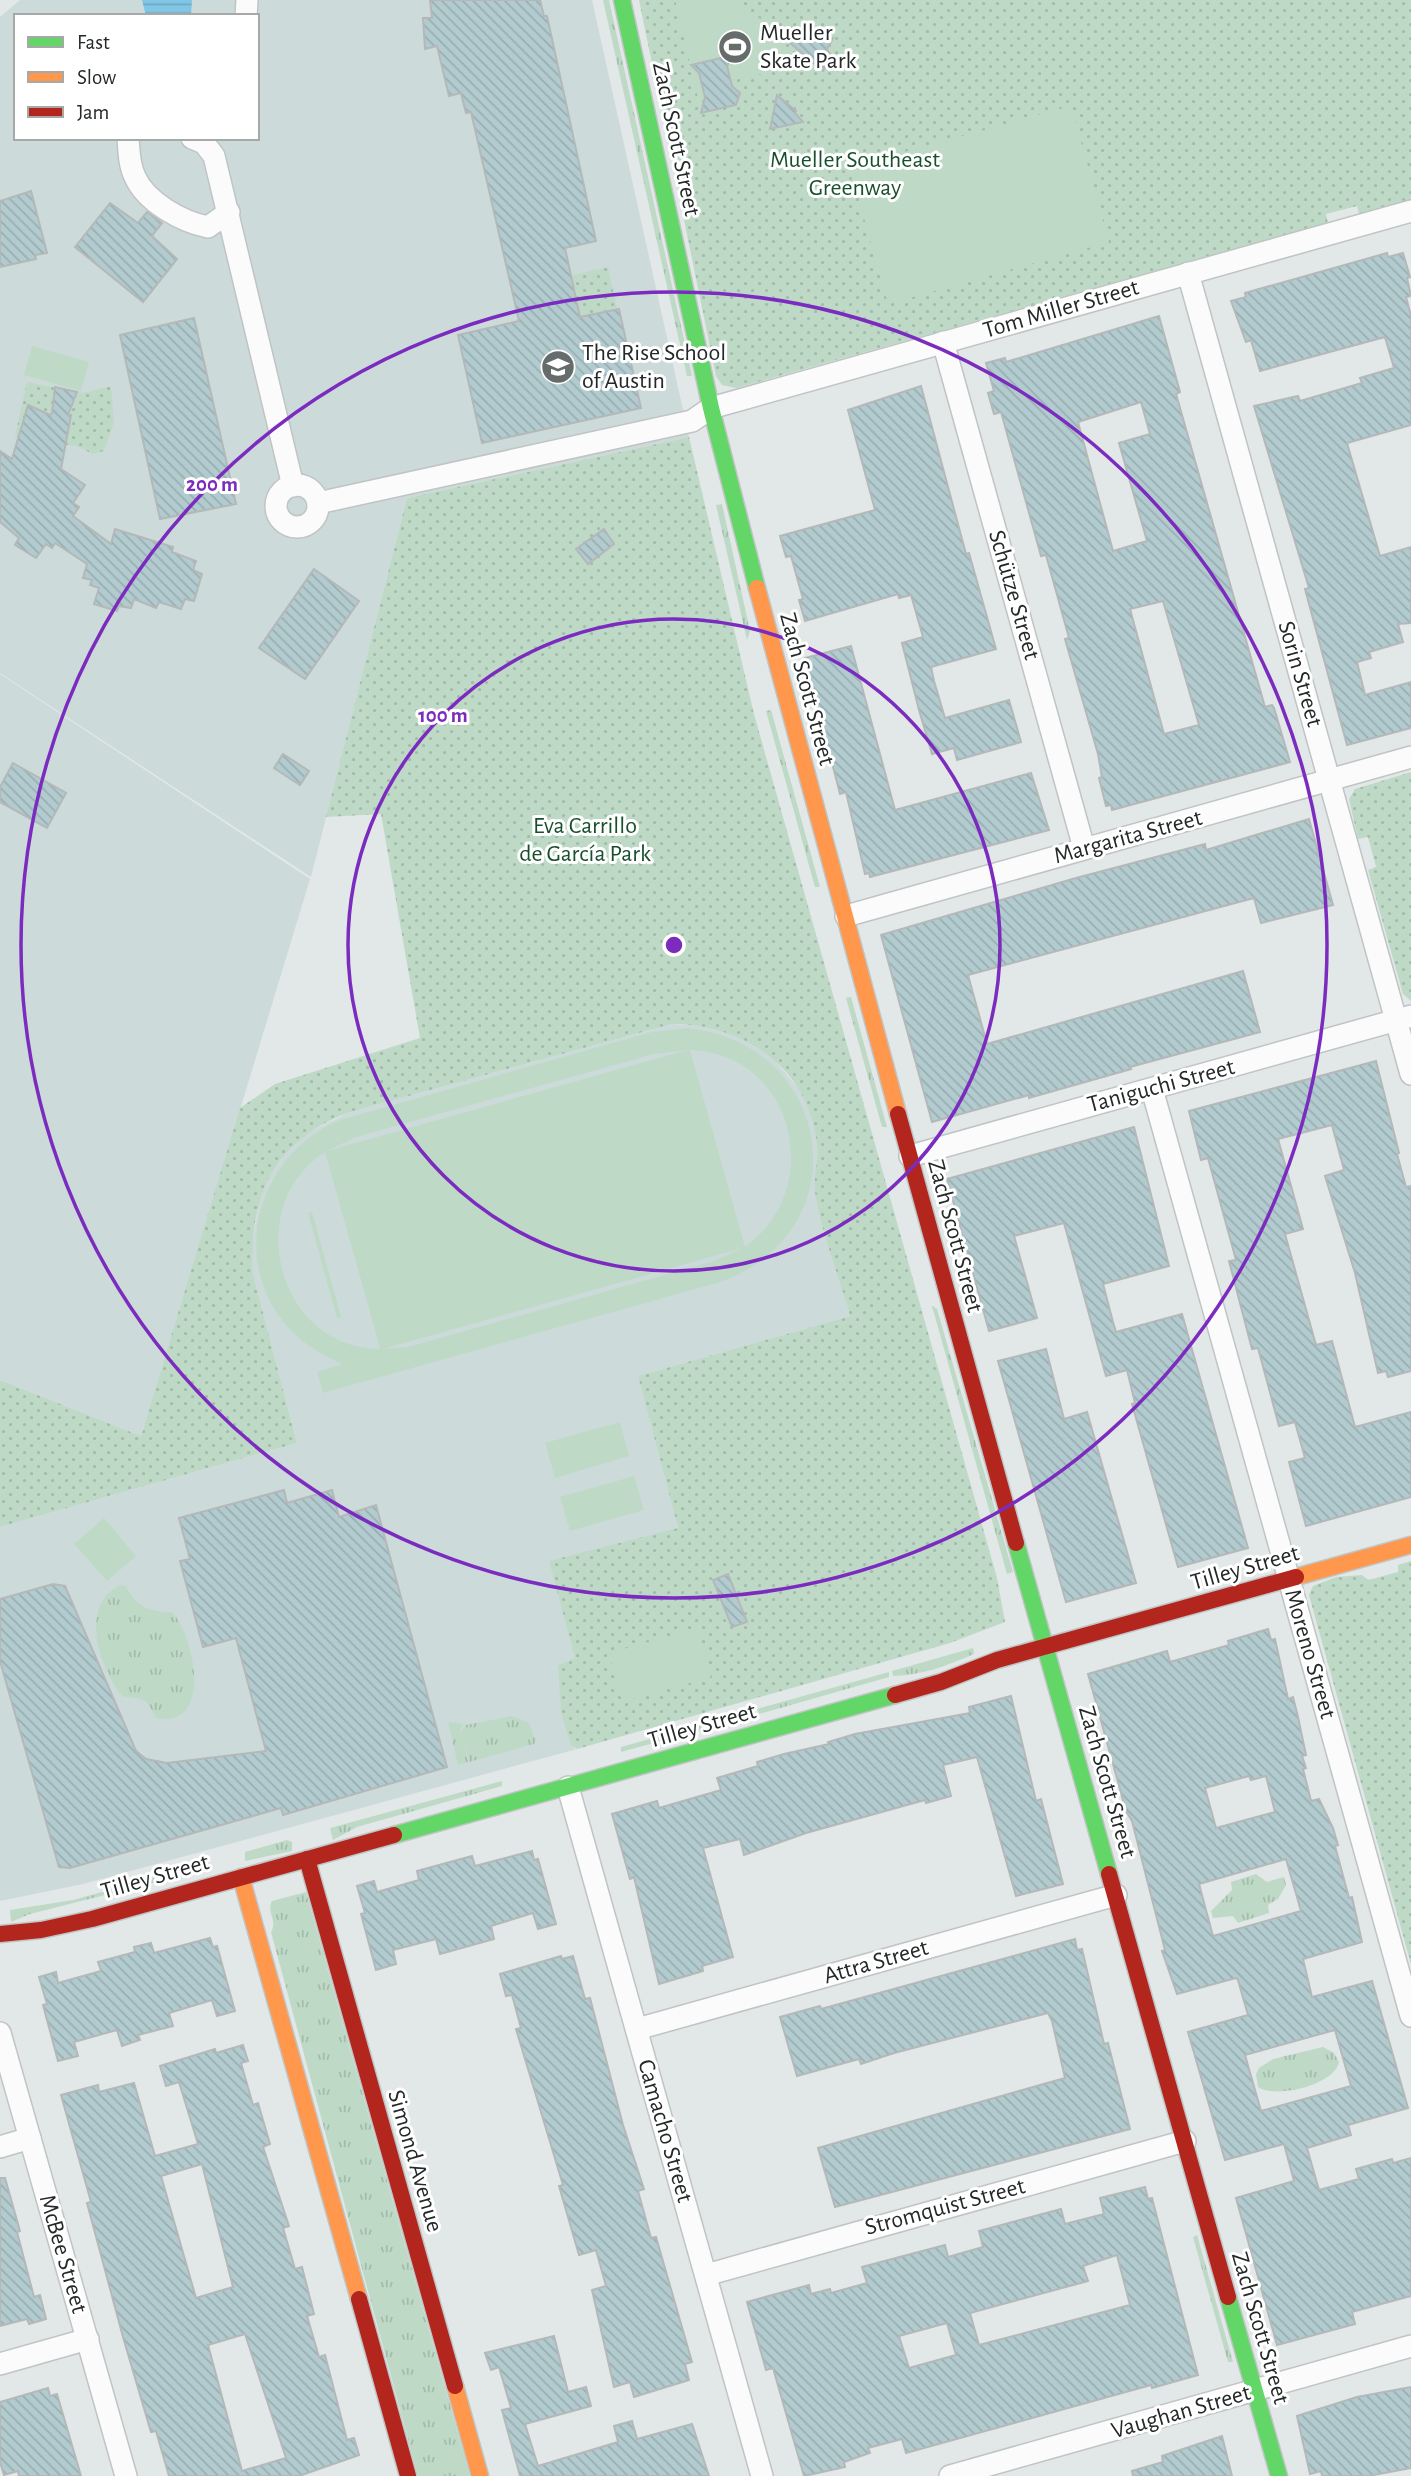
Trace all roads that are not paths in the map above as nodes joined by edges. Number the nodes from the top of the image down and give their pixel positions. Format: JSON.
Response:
{"nodes":[{"id":1,"x":622,"y":0,"type":"edge"},
{"id":2,"x":128,"y":140,"type":"edge"},
{"id":3,"x":201,"y":140,"type":"edge"},
{"id":4,"x":1411,"y":211,"type":"edge"},
{"id":5,"x":229,"y":212,"type":"junction"},
{"id":6,"x":1188,"y":273,"type":"junction"},
{"id":7,"x":943,"y":342,"type":"junction"},
{"id":8,"x":711,"y":408,"type":"junction"},
{"id":9,"x":293,"y":486,"type":"junction"},
{"id":10,"x":318,"y":503,"type":"junction"},
{"id":11,"x":1411,"y":757,"type":"edge"},
{"id":12,"x":1330,"y":780,"type":"junction"},
{"id":13,"x":1084,"y":848,"type":"junction"},
{"id":14,"x":846,"y":916,"type":"junction"},
{"id":15,"x":1404,"y":1019,"type":"edge"},
{"id":16,"x":1411,"y":1074,"type":"edge"},
{"id":17,"x":1152,"y":1089,"type":"junction"},
{"id":18,"x":910,"y":1156,"type":"junction"},
{"id":19,"x":1411,"y":1545,"type":"edge"},
{"id":20,"x":1289,"y":1579,"type":"junction"},
{"id":21,"x":1045,"y":1647,"type":"junction"},
{"id":22,"x":568,"y":1787,"type":"junction"},
{"id":23,"x":307,"y":1859,"type":"junction"},
{"id":24,"x":240,"y":1878,"type":"junction"},
{"id":25,"x":1116,"y":1895,"type":"junction"},
{"id":26,"x":0,"y":1934,"type":"edge"},
{"id":27,"x":1411,"y":2016,"type":"edge"},
{"id":28,"x":636,"y":2029,"type":"junction"},
{"id":29,"x":0,"y":2033,"type":"edge"},
{"id":30,"x":30,"y":2138,"type":"junction"},
{"id":31,"x":1185,"y":2141,"type":"junction"},
{"id":32,"x":0,"y":2147,"type":"edge"},
{"id":33,"x":706,"y":2275,"type":"junction"},
{"id":34,"x":88,"y":2339,"type":"junction"},
{"id":35,"x":1411,"y":2346,"type":"edge"},
{"id":36,"x":0,"y":2364,"type":"edge"},
{"id":37,"x":1254,"y":2391,"type":"junction"},
{"id":38,"x":126,"y":2476,"type":"edge"},
{"id":39,"x":408,"y":2476,"type":"edge"},
{"id":40,"x":480,"y":2476,"type":"edge"},
{"id":41,"x":762,"y":2476,"type":"edge"},
{"id":42,"x":950,"y":2476,"type":"edge"},
{"id":43,"x":1279,"y":2476,"type":"edge"}],
"edges":[{"from":1,"to":8,"type":"street","name":"Zach Scott Street"},
{"from":2,"to":5,"type":"street"},
{"from":3,"to":5,"type":"street"},
{"from":4,"to":6,"type":"street","name":"Tom Miller Street"},
{"from":5,"to":9,"type":"street"},
{"from":6,"to":7,"type":"street","name":"Tom Miller Street"},
{"from":6,"to":12,"type":"street","name":"Sorin Street"},
{"from":7,"to":8,"type":"street","name":"Tom Miller Street"},
{"from":7,"to":13,"type":"street","name":"Schütze Street"},
{"from":8,"to":10,"type":"street","name":"Tom Miller Street"},
{"from":8,"to":14,"type":"street","name":"Zach Scott Street"},
{"from":9,"to":10,"type":"street"},
{"from":9,"to":10,"type":"street"},
{"from":11,"to":12,"type":"street","name":"Margarita Street"},
{"from":12,"to":13,"type":"street","name":"Margarita Street"},
{"from":12,"to":15,"type":"street","name":"Sorin Street"},
{"from":13,"to":14,"type":"street","name":"Margarita Street"},
{"from":14,"to":18,"type":"street","name":"Zach Scott Street"},
{"from":15,"to":16,"type":"street","name":"Sorin Street"},
{"from":15,"to":17,"type":"street","name":"Taniguchi Street"},
{"from":17,"to":18,"type":"street","name":"Taniguchi Street"},
{"from":17,"to":20,"type":"street","name":"Moreno Street"},
{"from":18,"to":21,"type":"street","name":"Zach Scott Street"},
{"from":19,"to":20,"type":"street","name":"Tilley Street"},
{"from":20,"to":21,"type":"street","name":"Tilley Street"},
{"from":20,"to":27,"type":"street","name":"Moreno Street"},
{"from":21,"to":22,"type":"street","name":"Tilley Street"},
{"from":21,"to":25,"type":"street","name":"Zach Scott Street"},
{"from":22,"to":23,"type":"street","name":"Tilley Street"},
{"from":22,"to":28,"type":"street","name":"Camacho Street"},
{"from":23,"to":24,"type":"street","name":"Tilley Street"},
{"from":23,"to":40,"type":"street","name":"Simond Avenue"},
{"from":24,"to":26,"type":"street","name":"Tilley Street"},
{"from":24,"to":39,"type":"street"},
{"from":25,"to":28,"type":"street","name":"Attra Street"},
{"from":25,"to":31,"type":"street","name":"Zach Scott Street"},
{"from":28,"to":33,"type":"street","name":"Camacho Street"},
{"from":29,"to":30,"type":"street","name":"McBee Street"},
{"from":30,"to":32,"type":"street"},
{"from":30,"to":34,"type":"street","name":"McBee Street"},
{"from":31,"to":33,"type":"street","name":"Stromquist Street"},
{"from":31,"to":37,"type":"street","name":"Zach Scott Street"},
{"from":33,"to":41,"type":"street","name":"Camacho Street"},
{"from":34,"to":36,"type":"street"},
{"from":34,"to":38,"type":"street","name":"McBee Street"},
{"from":35,"to":37,"type":"street","name":"Vaughan Street"},
{"from":37,"to":42,"type":"street","name":"Vaughan Street"},
{"from":37,"to":43,"type":"street","name":"Zach Scott Street"}]}
